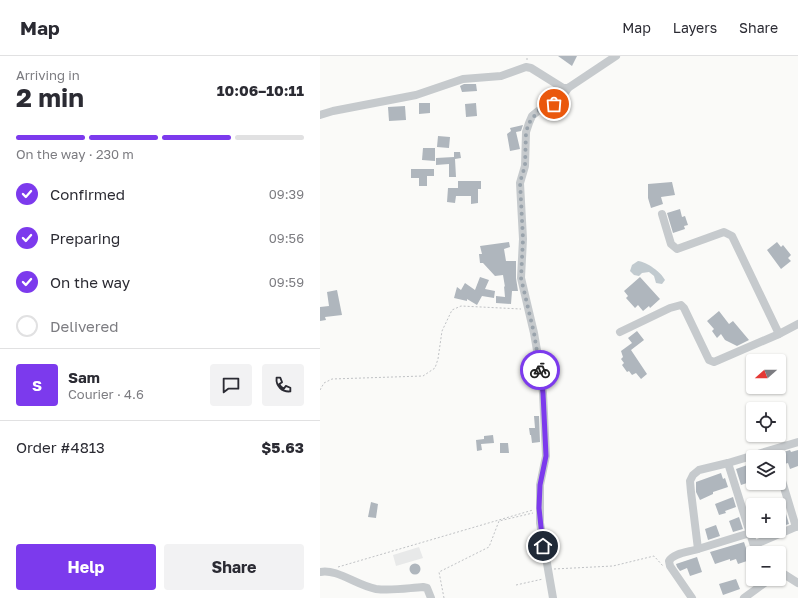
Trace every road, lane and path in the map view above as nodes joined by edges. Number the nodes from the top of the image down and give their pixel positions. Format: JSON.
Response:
{"nodes":[{"id":1,"x":616,"y":56,"type":"edge"},
{"id":2,"x":568,"y":88,"type":"junction"},
{"id":3,"x":320,"y":115,"type":"edge"},
{"id":4,"x":662,"y":214,"type":"dead end"},
{"id":5,"x":528,"y":309,"type":"junction"},
{"id":6,"x":798,"y":324,"type":"edge"},
{"id":7,"x":620,"y":332,"type":"dead end"},
{"id":8,"x":779,"y":334,"type":"junction"},
{"id":9,"x":320,"y":390,"type":"edge"},
{"id":10,"x":798,"y":442,"type":"edge"},
{"id":11,"x":782,"y":450,"type":"edge"},
{"id":12,"x":746,"y":460,"type":"edge"},
{"id":13,"x":728,"y":464,"type":"junction"},
{"id":14,"x":785,"y":490,"type":"edge"},
{"id":15,"x":539,"y":509,"type":"junction"},
{"id":16,"x":746,"y":520,"type":"edge"},
{"id":17,"x":797,"y":526,"type":"edge"},
{"id":18,"x":746,"y":534,"type":"edge"},
{"id":19,"x":757,"y":546,"type":"edge"},
{"id":20,"x":698,"y":549,"type":"junction"},
{"id":21,"x":665,"y":569,"type":"dead end"},
{"id":22,"x":323,"y":572,"type":"edge"},
{"id":23,"x":547,"y":574,"type":"junction"},
{"id":24,"x":786,"y":575,"type":"edge"},
{"id":25,"x":798,"y":583,"type":"edge"},
{"id":26,"x":516,"y":585,"type":"dead end"},
{"id":27,"x":760,"y":586,"type":"edge"},
{"id":28,"x":431,"y":598,"type":"edge"},
{"id":29,"x":444,"y":598,"type":"edge"},
{"id":30,"x":553,"y":598,"type":"edge"},
{"id":31,"x":692,"y":598,"type":"edge"},
{"id":32,"x":744,"y":598,"type":"edge"}],
"edges":[{"from":1,"to":2,"type":"street"},
{"from":2,"to":3,"type":"street"},
{"from":2,"to":5,"type":"street"},
{"from":4,"to":8,"type":"street"},
{"from":5,"to":9,"type":"path"},
{"from":5,"to":15,"type":"street"},
{"from":6,"to":8,"type":"street"},
{"from":7,"to":8,"type":"street"},
{"from":10,"to":11,"type":"street"},
{"from":12,"to":13,"type":"street"},
{"from":13,"to":16,"type":"street"},
{"from":13,"to":20,"type":"street"},
{"from":14,"to":17,"type":"street"},
{"from":15,"to":22,"type":"path"},
{"from":15,"to":23,"type":"street"},
{"from":15,"to":29,"type":"path"},
{"from":17,"to":19,"type":"street"},
{"from":18,"to":20,"type":"street"},
{"from":20,"to":31,"type":"street"},
{"from":21,"to":23,"type":"path"},
{"from":22,"to":28,"type":"street"},
{"from":23,"to":26,"type":"path"},
{"from":23,"to":30,"type":"street"},
{"from":24,"to":25,"type":"street"},
{"from":27,"to":32,"type":"street"}]}
